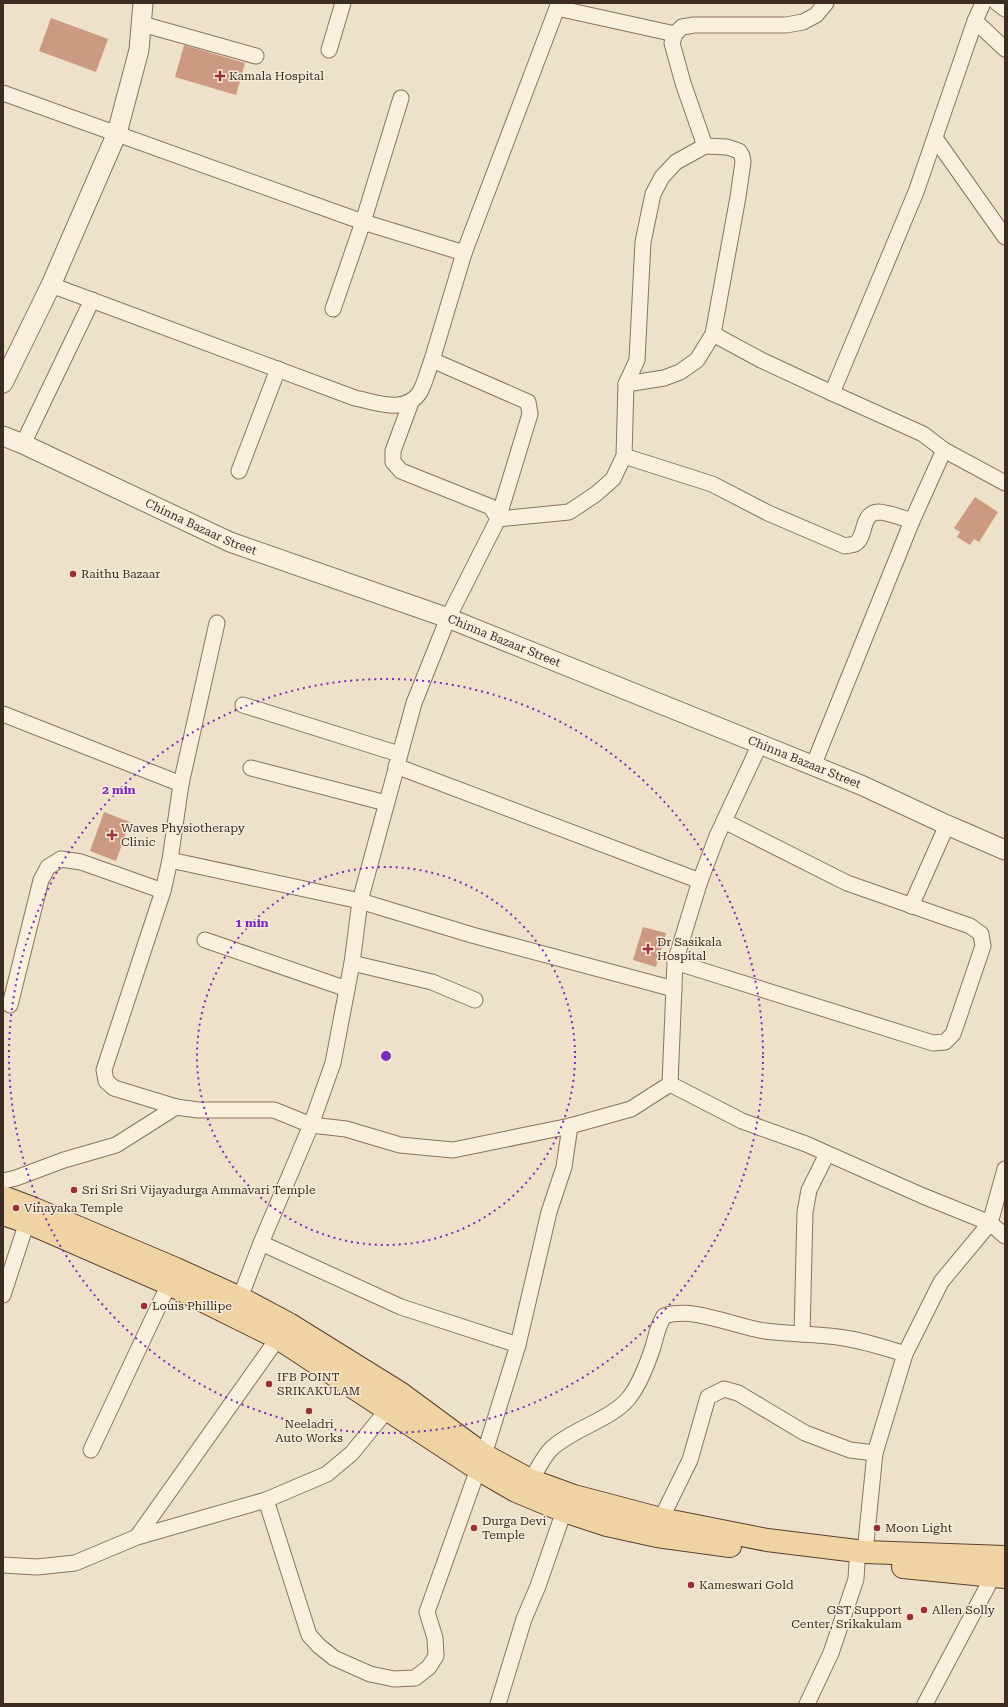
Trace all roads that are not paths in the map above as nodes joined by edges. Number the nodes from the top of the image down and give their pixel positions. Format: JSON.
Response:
{"nodes":[{"id":1,"x":143,"y":3,"type":"edge"},
{"id":2,"x":344,"y":3,"type":"edge"},
{"id":3,"x":826,"y":3,"type":"edge"},
{"id":4,"x":983,"y":3,"type":"edge"},
{"id":5,"x":997,"y":3,"type":"edge"},
{"id":6,"x":1005,"y":9,"type":"edge"},
{"id":7,"x":975,"y":21,"type":"junction"},
{"id":8,"x":142,"y":24,"type":"junction"},
{"id":9,"x":675,"y":34,"type":"junction"},
{"id":10,"x":1005,"y":49,"type":"edge"},
{"id":11,"x":329,"y":50,"type":"dead end"},
{"id":12,"x":256,"y":56,"type":"dead end"},
{"id":13,"x":3,"y":94,"type":"edge"},
{"id":14,"x":401,"y":98,"type":"dead end"},
{"id":15,"x":117,"y":134,"type":"junction"},
{"id":16,"x":936,"y":138,"type":"junction"},
{"id":17,"x":705,"y":146,"type":"junction"},
{"id":18,"x":363,"y":222,"type":"junction"},
{"id":19,"x":1005,"y":237,"type":"edge"},
{"id":20,"x":464,"y":253,"type":"junction"},
{"id":21,"x":51,"y":285,"type":"junction"},
{"id":22,"x":92,"y":300,"type":"junction"},
{"id":23,"x":333,"y":309,"type":"dead end"},
{"id":24,"x":713,"y":334,"type":"junction"},
{"id":25,"x":432,"y":360,"type":"junction"},
{"id":26,"x":278,"y":369,"type":"junction"},
{"id":27,"x":3,"y":383,"type":"edge"},
{"id":28,"x":626,"y":384,"type":"junction"},
{"id":29,"x":832,"y":393,"type":"junction"},
{"id":30,"x":411,"y":402,"type":"junction"},
{"id":31,"x":3,"y":436,"type":"edge"},
{"id":32,"x":23,"y":444,"type":"junction"},
{"id":33,"x":944,"y":450,"type":"junction"},
{"id":34,"x":624,"y":456,"type":"junction"},
{"id":35,"x":239,"y":471,"type":"dead end"},
{"id":36,"x":1005,"y":483,"type":"edge"},
{"id":37,"x":498,"y":519,"type":"junction"},
{"id":38,"x":912,"y":521,"type":"junction"},
{"id":39,"x":448,"y":618,"type":"junction"},
{"id":40,"x":217,"y":623,"type":"dead end"},
{"id":41,"x":243,"y":705,"type":"dead end"},
{"id":42,"x":3,"y":714,"type":"edge"},
{"id":43,"x":760,"y":744,"type":"junction"},
{"id":44,"x":398,"y":760,"type":"junction"},
{"id":45,"x":813,"y":766,"type":"junction"},
{"id":46,"x":251,"y":768,"type":"dead end"},
{"id":47,"x":181,"y":784,"type":"junction"},
{"id":48,"x":386,"y":803,"type":"junction"},
{"id":49,"x":724,"y":821,"type":"junction"},
{"id":50,"x":947,"y":825,"type":"junction"},
{"id":51,"x":1005,"y":850,"type":"edge"},
{"id":52,"x":170,"y":860,"type":"junction"},
{"id":53,"x":700,"y":880,"type":"junction"},
{"id":54,"x":163,"y":891,"type":"junction"},
{"id":55,"x":360,"y":901,"type":"junction"},
{"id":56,"x":911,"y":906,"type":"junction"},
{"id":57,"x":205,"y":940,"type":"dead end"},
{"id":58,"x":352,"y":962,"type":"junction"},
{"id":59,"x":675,"y":962,"type":"junction"},
{"id":60,"x":347,"y":989,"type":"junction"},
{"id":61,"x":674,"y":989,"type":"junction"},
{"id":62,"x":475,"y":1000,"type":"dead end"},
{"id":63,"x":10,"y":1005,"type":"dead end"},
{"id":64,"x":670,"y":1084,"type":"junction"},
{"id":65,"x":176,"y":1107,"type":"junction"},
{"id":66,"x":311,"y":1126,"type":"junction"},
{"id":67,"x":570,"y":1126,"type":"junction"},
{"id":68,"x":827,"y":1154,"type":"junction"},
{"id":69,"x":1005,"y":1169,"type":"edge"},
{"id":70,"x":3,"y":1181,"type":"edge"},
{"id":71,"x":3,"y":1197,"type":"edge"},
{"id":72,"x":3,"y":1214,"type":"edge"},
{"id":73,"x":27,"y":1222,"type":"junction"},
{"id":74,"x":990,"y":1223,"type":"junction"},
{"id":75,"x":1005,"y":1236,"type":"edge"},
{"id":76,"x":261,"y":1243,"type":"junction"},
{"id":77,"x":169,"y":1284,"type":"junction"},
{"id":78,"x":3,"y":1295,"type":"edge"},
{"id":79,"x":240,"y":1298,"type":"junction"},
{"id":80,"x":802,"y":1334,"type":"junction"},
{"id":81,"x":278,"y":1338,"type":"junction"},
{"id":82,"x":518,"y":1345,"type":"junction"},
{"id":83,"x":905,"y":1354,"type":"junction"},
{"id":84,"x":387,"y":1410,"type":"junction"},
{"id":85,"x":91,"y":1450,"type":"dead end"},
{"id":86,"x":875,"y":1453,"type":"junction"},
{"id":87,"x":481,"y":1462,"type":"junction"},
{"id":88,"x":530,"y":1480,"type":"junction"},
{"id":89,"x":266,"y":1500,"type":"junction"},
{"id":90,"x":564,"y":1511,"type":"junction"},
{"id":91,"x":661,"y":1518,"type":"junction"},
{"id":92,"x":136,"y":1537,"type":"junction"},
{"id":93,"x":861,"y":1557,"type":"junction"},
{"id":94,"x":1005,"y":1557,"type":"edge"},
{"id":95,"x":3,"y":1565,"type":"edge"},
{"id":96,"x":999,"y":1576,"type":"edge"},
{"id":97,"x":498,"y":1704,"type":"edge"},
{"id":98,"x":807,"y":1704,"type":"edge"},
{"id":99,"x":925,"y":1704,"type":"edge"}],
"edges":[{"from":1,"to":8,"type":"street"},
{"from":2,"to":11,"type":"street"},
{"from":3,"to":9,"type":"street"},
{"from":4,"to":7,"type":"street"},
{"from":5,"to":6,"type":"street"},
{"from":7,"to":10,"type":"street"},
{"from":7,"to":16,"type":"street"},
{"from":8,"to":12,"type":"street"},
{"from":8,"to":15,"type":"street"},
{"from":9,"to":17,"type":"street"},
{"from":9,"to":20,"type":"street"},
{"from":13,"to":15,"type":"street"},
{"from":14,"to":18,"type":"street"},
{"from":15,"to":18,"type":"street"},
{"from":15,"to":21,"type":"street"},
{"from":16,"to":19,"type":"street"},
{"from":16,"to":29,"type":"street"},
{"from":17,"to":24,"type":"street"},
{"from":17,"to":28,"type":"street"},
{"from":18,"to":20,"type":"street"},
{"from":18,"to":23,"type":"street"},
{"from":20,"to":25,"type":"street"},
{"from":21,"to":22,"type":"street"},
{"from":21,"to":27,"type":"street"},
{"from":22,"to":26,"type":"street"},
{"from":22,"to":32,"type":"street"},
{"from":24,"to":28,"type":"street"},
{"from":24,"to":29,"type":"street"},
{"from":25,"to":30,"type":"street"},
{"from":25,"to":37,"type":"street"},
{"from":26,"to":30,"type":"street"},
{"from":26,"to":35,"type":"street"},
{"from":28,"to":34,"type":"street"},
{"from":29,"to":33,"type":"street"},
{"from":30,"to":37,"type":"street"},
{"from":31,"to":32,"type":"street","name":"Chinna Bazaar Street"},
{"from":32,"to":39,"type":"street","name":"Chinna Bazaar Street"},
{"from":33,"to":36,"type":"street"},
{"from":33,"to":38,"type":"street"},
{"from":34,"to":37,"type":"street"},
{"from":34,"to":38,"type":"street"},
{"from":37,"to":39,"type":"street"},
{"from":38,"to":45,"type":"street"},
{"from":39,"to":43,"type":"street","name":"Chinna Bazaar Street"},
{"from":39,"to":44,"type":"street"},
{"from":40,"to":47,"type":"street"},
{"from":41,"to":44,"type":"street"},
{"from":42,"to":47,"type":"street"},
{"from":43,"to":45,"type":"street","name":"Chinna Bazaar Street"},
{"from":43,"to":49,"type":"street"},
{"from":44,"to":48,"type":"street"},
{"from":44,"to":53,"type":"street"},
{"from":45,"to":50,"type":"street","name":"Chinna Bazaar Street"},
{"from":46,"to":48,"type":"street"},
{"from":47,"to":52,"type":"street"},
{"from":48,"to":55,"type":"street"},
{"from":49,"to":53,"type":"street"},
{"from":49,"to":56,"type":"street"},
{"from":50,"to":51,"type":"street","name":"Chinna Bazaar Street"},
{"from":50,"to":56,"type":"street"},
{"from":52,"to":54,"type":"street"},
{"from":52,"to":55,"type":"street"},
{"from":53,"to":59,"type":"street"},
{"from":54,"to":63,"type":"street"},
{"from":54,"to":65,"type":"street"},
{"from":55,"to":58,"type":"street"},
{"from":55,"to":61,"type":"street"},
{"from":56,"to":59,"type":"street"},
{"from":57,"to":60,"type":"street"},
{"from":58,"to":60,"type":"street"},
{"from":58,"to":62,"type":"street"},
{"from":59,"to":61,"type":"street"},
{"from":60,"to":66,"type":"street"},
{"from":61,"to":64,"type":"street"},
{"from":64,"to":67,"type":"street"},
{"from":64,"to":68,"type":"street"},
{"from":65,"to":66,"type":"street"},
{"from":65,"to":70,"type":"street"},
{"from":66,"to":67,"type":"street"},
{"from":66,"to":76,"type":"street"},
{"from":67,"to":82,"type":"street"},
{"from":68,"to":74,"type":"street"},
{"from":68,"to":80,"type":"street"},
{"from":69,"to":74,"type":"street"},
{"from":71,"to":79,"type":"main road"},
{"from":72,"to":73,"type":"main road"},
{"from":73,"to":77,"type":"main road"},
{"from":73,"to":78,"type":"street"},
{"from":74,"to":75,"type":"street"},
{"from":74,"to":83,"type":"street"},
{"from":76,"to":79,"type":"street"},
{"from":76,"to":82,"type":"street"},
{"from":77,"to":81,"type":"main road"},
{"from":77,"to":85,"type":"street"},
{"from":79,"to":87,"type":"main road"},
{"from":80,"to":83,"type":"street"},
{"from":80,"to":88,"type":"street"},
{"from":81,"to":84,"type":"main road"},
{"from":81,"to":92,"type":"street"},
{"from":82,"to":87,"type":"street"},
{"from":83,"to":86,"type":"street"},
{"from":84,"to":87,"type":"main road"},
{"from":84,"to":89,"type":"street"},
{"from":86,"to":91,"type":"street"},
{"from":86,"to":93,"type":"street"},
{"from":87,"to":88,"type":"main road"},
{"from":87,"to":89,"type":"street"},
{"from":87,"to":90,"type":"main road"},
{"from":88,"to":91,"type":"main road"},
{"from":89,"to":92,"type":"street"},
{"from":90,"to":93,"type":"main road"},
{"from":90,"to":97,"type":"street"},
{"from":91,"to":93,"type":"main road"},
{"from":92,"to":95,"type":"street"},
{"from":93,"to":94,"type":"main road"},
{"from":93,"to":96,"type":"main road"},
{"from":93,"to":98,"type":"street"},
{"from":96,"to":99,"type":"street"}]}
